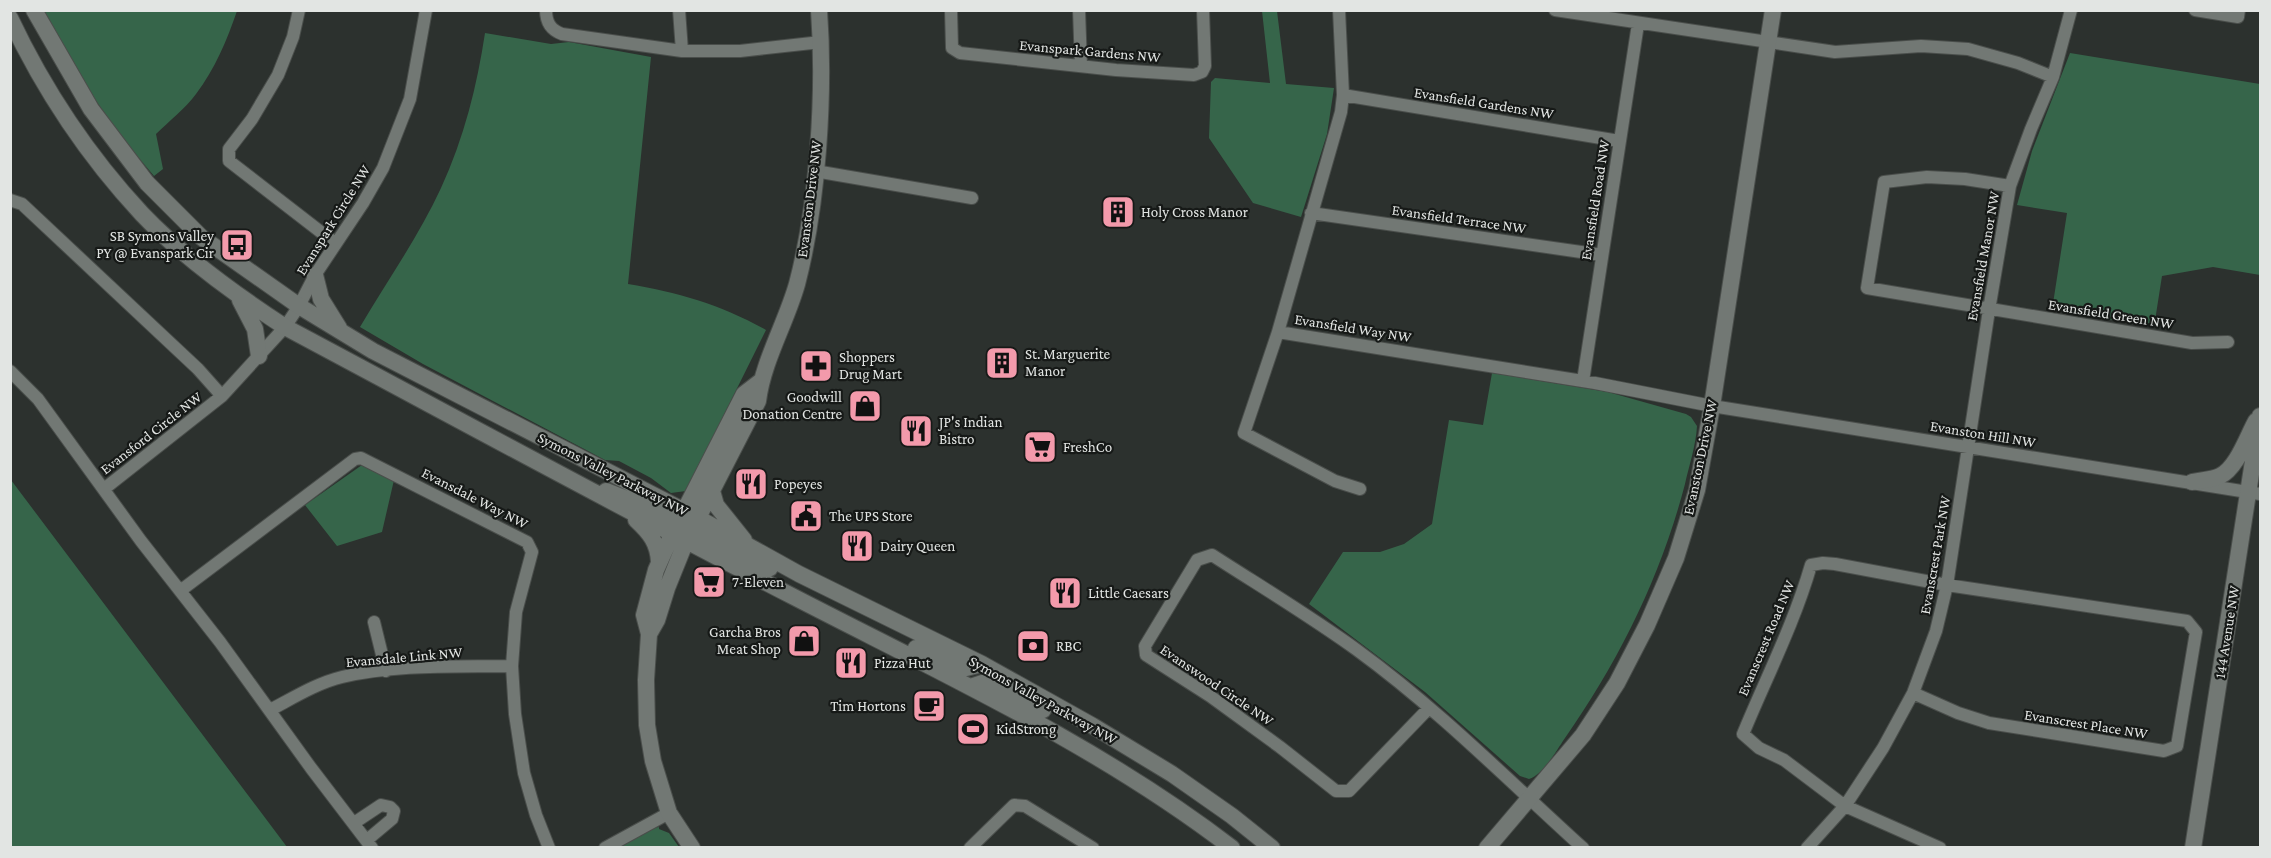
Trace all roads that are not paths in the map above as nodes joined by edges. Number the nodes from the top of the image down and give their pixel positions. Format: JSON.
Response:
{"nodes":[{"id":1,"x":34,"y":10,"type":"edge"},
{"id":2,"x":299,"y":10,"type":"edge"},
{"id":3,"x":426,"y":10,"type":"edge"},
{"id":4,"x":546,"y":10,"type":"edge"},
{"id":5,"x":679,"y":10,"type":"edge"},
{"id":6,"x":819,"y":10,"type":"edge"},
{"id":7,"x":951,"y":10,"type":"edge"},
{"id":8,"x":1078,"y":10,"type":"edge"},
{"id":9,"x":1203,"y":10,"type":"edge"},
{"id":10,"x":1339,"y":10,"type":"edge"},
{"id":11,"x":1555,"y":10,"type":"edge"},
{"id":12,"x":1773,"y":10,"type":"edge"},
{"id":13,"x":2071,"y":10,"type":"edge"},
{"id":14,"x":2194,"y":10,"type":"edge"},
{"id":15,"x":2239,"y":10,"type":"edge"},
{"id":16,"x":10,"y":18,"type":"edge"},
{"id":17,"x":1638,"y":24,"type":"junction"},
{"id":18,"x":821,"y":42,"type":"junction"},
{"id":19,"x":1768,"y":42,"type":"junction"},
{"id":20,"x":682,"y":51,"type":"junction"},
{"id":21,"x":1081,"y":66,"type":"junction"},
{"id":22,"x":2053,"y":77,"type":"junction"},
{"id":23,"x":1344,"y":95,"type":"junction"},
{"id":24,"x":1619,"y":141,"type":"junction"},
{"id":25,"x":815,"y":171,"type":"junction"},
{"id":26,"x":2010,"y":186,"type":"junction"},
{"id":27,"x":972,"y":198,"type":"dead end"},
{"id":28,"x":10,"y":200,"type":"edge"},
{"id":29,"x":1311,"y":213,"type":"junction"},
{"id":30,"x":335,"y":243,"type":"junction"},
{"id":31,"x":1602,"y":255,"type":"junction"},
{"id":32,"x":315,"y":275,"type":"junction"},
{"id":33,"x":238,"y":296,"type":"junction"},
{"id":34,"x":299,"y":306,"type":"junction"},
{"id":35,"x":1989,"y":310,"type":"junction"},
{"id":36,"x":285,"y":327,"type":"junction"},
{"id":37,"x":341,"y":332,"type":"junction"},
{"id":38,"x":1278,"y":332,"type":"junction"},
{"id":39,"x":2228,"y":342,"type":"dead end"},
{"id":40,"x":259,"y":356,"type":"junction"},
{"id":41,"x":10,"y":371,"type":"edge"},
{"id":42,"x":761,"y":381,"type":"junction"},
{"id":43,"x":1583,"y":381,"type":"junction"},
{"id":44,"x":222,"y":396,"type":"junction"},
{"id":45,"x":1712,"y":406,"type":"junction"},
{"id":46,"x":2260,"y":414,"type":"edge"},
{"id":47,"x":1969,"y":447,"type":"junction"},
{"id":48,"x":2192,"y":482,"type":"junction"},
{"id":49,"x":579,"y":483,"type":"junction"},
{"id":50,"x":104,"y":489,"type":"junction"},
{"id":51,"x":1360,"y":489,"type":"dead end"},
{"id":52,"x":712,"y":491,"type":"junction"},
{"id":53,"x":2255,"y":494,"type":"edge"},
{"id":54,"x":625,"y":510,"type":"junction"},
{"id":55,"x":685,"y":526,"type":"junction"},
{"id":56,"x":747,"y":544,"type":"junction"},
{"id":57,"x":659,"y":562,"type":"junction"},
{"id":58,"x":799,"y":574,"type":"junction"},
{"id":59,"x":1947,"y":585,"type":"junction"},
{"id":60,"x":180,"y":591,"type":"junction"},
{"id":61,"x":828,"y":615,"type":"junction"},
{"id":62,"x":374,"y":622,"type":"dead end"},
{"id":63,"x":649,"y":634,"type":"junction"},
{"id":64,"x":982,"y":664,"type":"junction"},
{"id":65,"x":512,"y":666,"type":"junction"},
{"id":66,"x":386,"y":671,"type":"junction"},
{"id":67,"x":970,"y":687,"type":"junction"},
{"id":68,"x":1913,"y":693,"type":"junction"},
{"id":69,"x":1429,"y":708,"type":"junction"},
{"id":70,"x":270,"y":710,"type":"junction"},
{"id":71,"x":1093,"y":726,"type":"junction"},
{"id":72,"x":1530,"y":800,"type":"junction"},
{"id":73,"x":1845,"y":807,"type":"junction"},
{"id":74,"x":669,"y":813,"type":"junction"},
{"id":75,"x":354,"y":823,"type":"junction"},
{"id":76,"x":370,"y":844,"type":"edge"},
{"id":77,"x":1231,"y":847,"type":"edge"},
{"id":78,"x":549,"y":848,"type":"edge"},
{"id":79,"x":605,"y":848,"type":"edge"},
{"id":80,"x":692,"y":848,"type":"edge"},
{"id":81,"x":970,"y":848,"type":"edge"},
{"id":82,"x":1093,"y":848,"type":"edge"},
{"id":83,"x":1272,"y":848,"type":"edge"},
{"id":84,"x":1487,"y":848,"type":"edge"},
{"id":85,"x":1583,"y":848,"type":"edge"},
{"id":86,"x":1807,"y":848,"type":"edge"},
{"id":87,"x":1940,"y":848,"type":"edge"},
{"id":88,"x":2193,"y":848,"type":"edge"}],
"edges":[{"from":1,"to":34,"type":"main road","name":"Symons Valley Parkway NW"},
{"from":2,"to":30,"type":"street"},
{"from":3,"to":30,"type":"street","name":"Evanspark Circle NW"},
{"from":4,"to":20,"type":"street"},
{"from":5,"to":20,"type":"street"},
{"from":6,"to":18,"type":"main road","name":"Evanston Drive NW"},
{"from":7,"to":21,"type":"street","name":"Evanspark Gardens NW"},
{"from":8,"to":21,"type":"street"},
{"from":9,"to":21,"type":"street","name":"Evanspark Gardens NW"},
{"from":10,"to":23,"type":"street","name":"Evansfield Way NW"},
{"from":11,"to":17,"type":"street"},
{"from":12,"to":19,"type":"main road","name":"Evanston Drive NW"},
{"from":13,"to":22,"type":"street","name":"Evansfield Manor NW"},
{"from":14,"to":15,"type":"street"},
{"from":16,"to":33,"type":"main road","name":"Symons Valley Parkway NW"},
{"from":17,"to":19,"type":"street"},
{"from":17,"to":24,"type":"street","name":"Evansfield Road NW"},
{"from":18,"to":20,"type":"street"},
{"from":18,"to":25,"type":"main road","name":"Evanston Drive NW"},
{"from":19,"to":22,"type":"street"},
{"from":19,"to":45,"type":"main road","name":"Evanston Drive NW"},
{"from":22,"to":26,"type":"street","name":"Evansfield Manor NW"},
{"from":23,"to":24,"type":"street","name":"Evansfield Gardens NW"},
{"from":23,"to":29,"type":"street","name":"Evansfield Way NW"},
{"from":24,"to":31,"type":"street","name":"Evansfield Road NW"},
{"from":25,"to":27,"type":"street"},
{"from":25,"to":42,"type":"main road","name":"Evanston Drive NW"},
{"from":26,"to":35,"type":"street","name":"Evansfield Manor NW"},
{"from":26,"to":35,"type":"street","name":"Evansfield Green NW"},
{"from":28,"to":44,"type":"street","name":"Evansford Circle NW"},
{"from":29,"to":31,"type":"street","name":"Evansfield Terrace NW"},
{"from":29,"to":38,"type":"street","name":"Evansfield Way NW"},
{"from":30,"to":32,"type":"street","name":"Evanspark Circle NW"},
{"from":31,"to":43,"type":"street","name":"Evansfield Road NW"},
{"from":32,"to":34,"type":"street","name":"Evanspark Circle NW"},
{"from":32,"to":37,"type":"main road"},
{"from":33,"to":36,"type":"main road","name":"Symons Valley Parkway NW"},
{"from":33,"to":40,"type":"main road"},
{"from":34,"to":36,"type":"street","name":"Evansford Circle NW"},
{"from":34,"to":37,"type":"main road","name":"Symons Valley Parkway NW"},
{"from":35,"to":39,"type":"street","name":"Evansfield Green NW"},
{"from":35,"to":47,"type":"street","name":"Evansfield Manor NW"},
{"from":36,"to":40,"type":"street","name":"Evansford Circle NW"},
{"from":36,"to":49,"type":"main road","name":"Symons Valley Parkway NW"},
{"from":37,"to":55,"type":"main road","name":"Symons Valley Parkway NW"},
{"from":38,"to":43,"type":"street","name":"Evansfield Way NW"},
{"from":38,"to":51,"type":"street"},
{"from":40,"to":44,"type":"street","name":"Evansford Circle NW"},
{"from":41,"to":50,"type":"street","name":"Evansford Circle NW"},
{"from":42,"to":52,"type":"main road","name":"Evanston Drive NW"},
{"from":42,"to":55,"type":"main road","name":"Evanston Drive NW"},
{"from":43,"to":45,"type":"street","name":"Evansfield Way NW"},
{"from":44,"to":50,"type":"street","name":"Evansford Circle NW"},
{"from":45,"to":47,"type":"street","name":"Evanston Hill NW"},
{"from":45,"to":72,"type":"main road","name":"Evanston Drive NW"},
{"from":46,"to":48,"type":"main road"},
{"from":46,"to":53,"type":"main road","name":"144 Avenue NW"},
{"from":47,"to":48,"type":"street","name":"Evanston Hill NW"},
{"from":47,"to":59,"type":"street","name":"Evanscrest Park NW"},
{"from":48,"to":53,"type":"street","name":"Evanston Hill NW"},
{"from":49,"to":54,"type":"main road","name":"Symons Valley Parkway NW"},
{"from":49,"to":55,"type":"main road"},
{"from":50,"to":60,"type":"street"},
{"from":52,"to":55,"type":"main road","name":"Evanston Drive NW"},
{"from":52,"to":56,"type":"main road"},
{"from":53,"to":88,"type":"main road","name":"144 Avenue NW"},
{"from":54,"to":55,"type":"main road","name":"Symons Valley Parkway NW"},
{"from":54,"to":57,"type":"main road"},
{"from":55,"to":56,"type":"main road","name":"Symons Valley Parkway NW"},
{"from":55,"to":57,"type":"main road"},
{"from":55,"to":58,"type":"main road"},
{"from":55,"to":61,"type":"main road","name":"Symons Valley Parkway NW"},
{"from":55,"to":63,"type":"main road"},
{"from":56,"to":58,"type":"main road","name":"Symons Valley Parkway NW"},
{"from":57,"to":63,"type":"main road"},
{"from":58,"to":64,"type":"main road","name":"Symons Valley Parkway NW"},
{"from":59,"to":68,"type":"street","name":"Evanscrest Park NW"},
{"from":59,"to":68,"type":"street","name":"Evanscrest Place NW"},
{"from":59,"to":73,"type":"street","name":"Evanscrest Road NW"},
{"from":60,"to":65,"type":"street","name":"Evansdale Way NW"},
{"from":60,"to":70,"type":"street"},
{"from":61,"to":64,"type":"main road"},
{"from":61,"to":67,"type":"main road","name":"Symons Valley Parkway NW"},
{"from":62,"to":66,"type":"street"},
{"from":63,"to":74,"type":"main road"},
{"from":64,"to":71,"type":"main road","name":"Symons Valley Parkway NW"},
{"from":65,"to":66,"type":"street","name":"Evansdale Link NW"},
{"from":65,"to":78,"type":"street","name":"Evansdale Way NW"},
{"from":66,"to":70,"type":"street","name":"Evansdale Link NW"},
{"from":67,"to":71,"type":"main road"},
{"from":67,"to":77,"type":"main road","name":"Symons Valley Parkway NW"},
{"from":68,"to":73,"type":"street","name":"Evanscrest Park NW"},
{"from":69,"to":69,"type":"street","name":"Evanswood Circle NW"},
{"from":69,"to":72,"type":"street","name":"Evanswood Circle NW"},
{"from":70,"to":75,"type":"street"},
{"from":71,"to":83,"type":"main road","name":"Symons Valley Parkway NW"},
{"from":72,"to":84,"type":"main road","name":"Evanston Drive NW"},
{"from":72,"to":85,"type":"street","name":"Evanswood Circle NW"},
{"from":73,"to":86,"type":"street","name":"Evanscrest Park NW"},
{"from":73,"to":87,"type":"street"},
{"from":74,"to":79,"type":"street"},
{"from":74,"to":80,"type":"main road"},
{"from":75,"to":76,"type":"street"},
{"from":75,"to":76,"type":"street"},
{"from":81,"to":82,"type":"street"}]}
